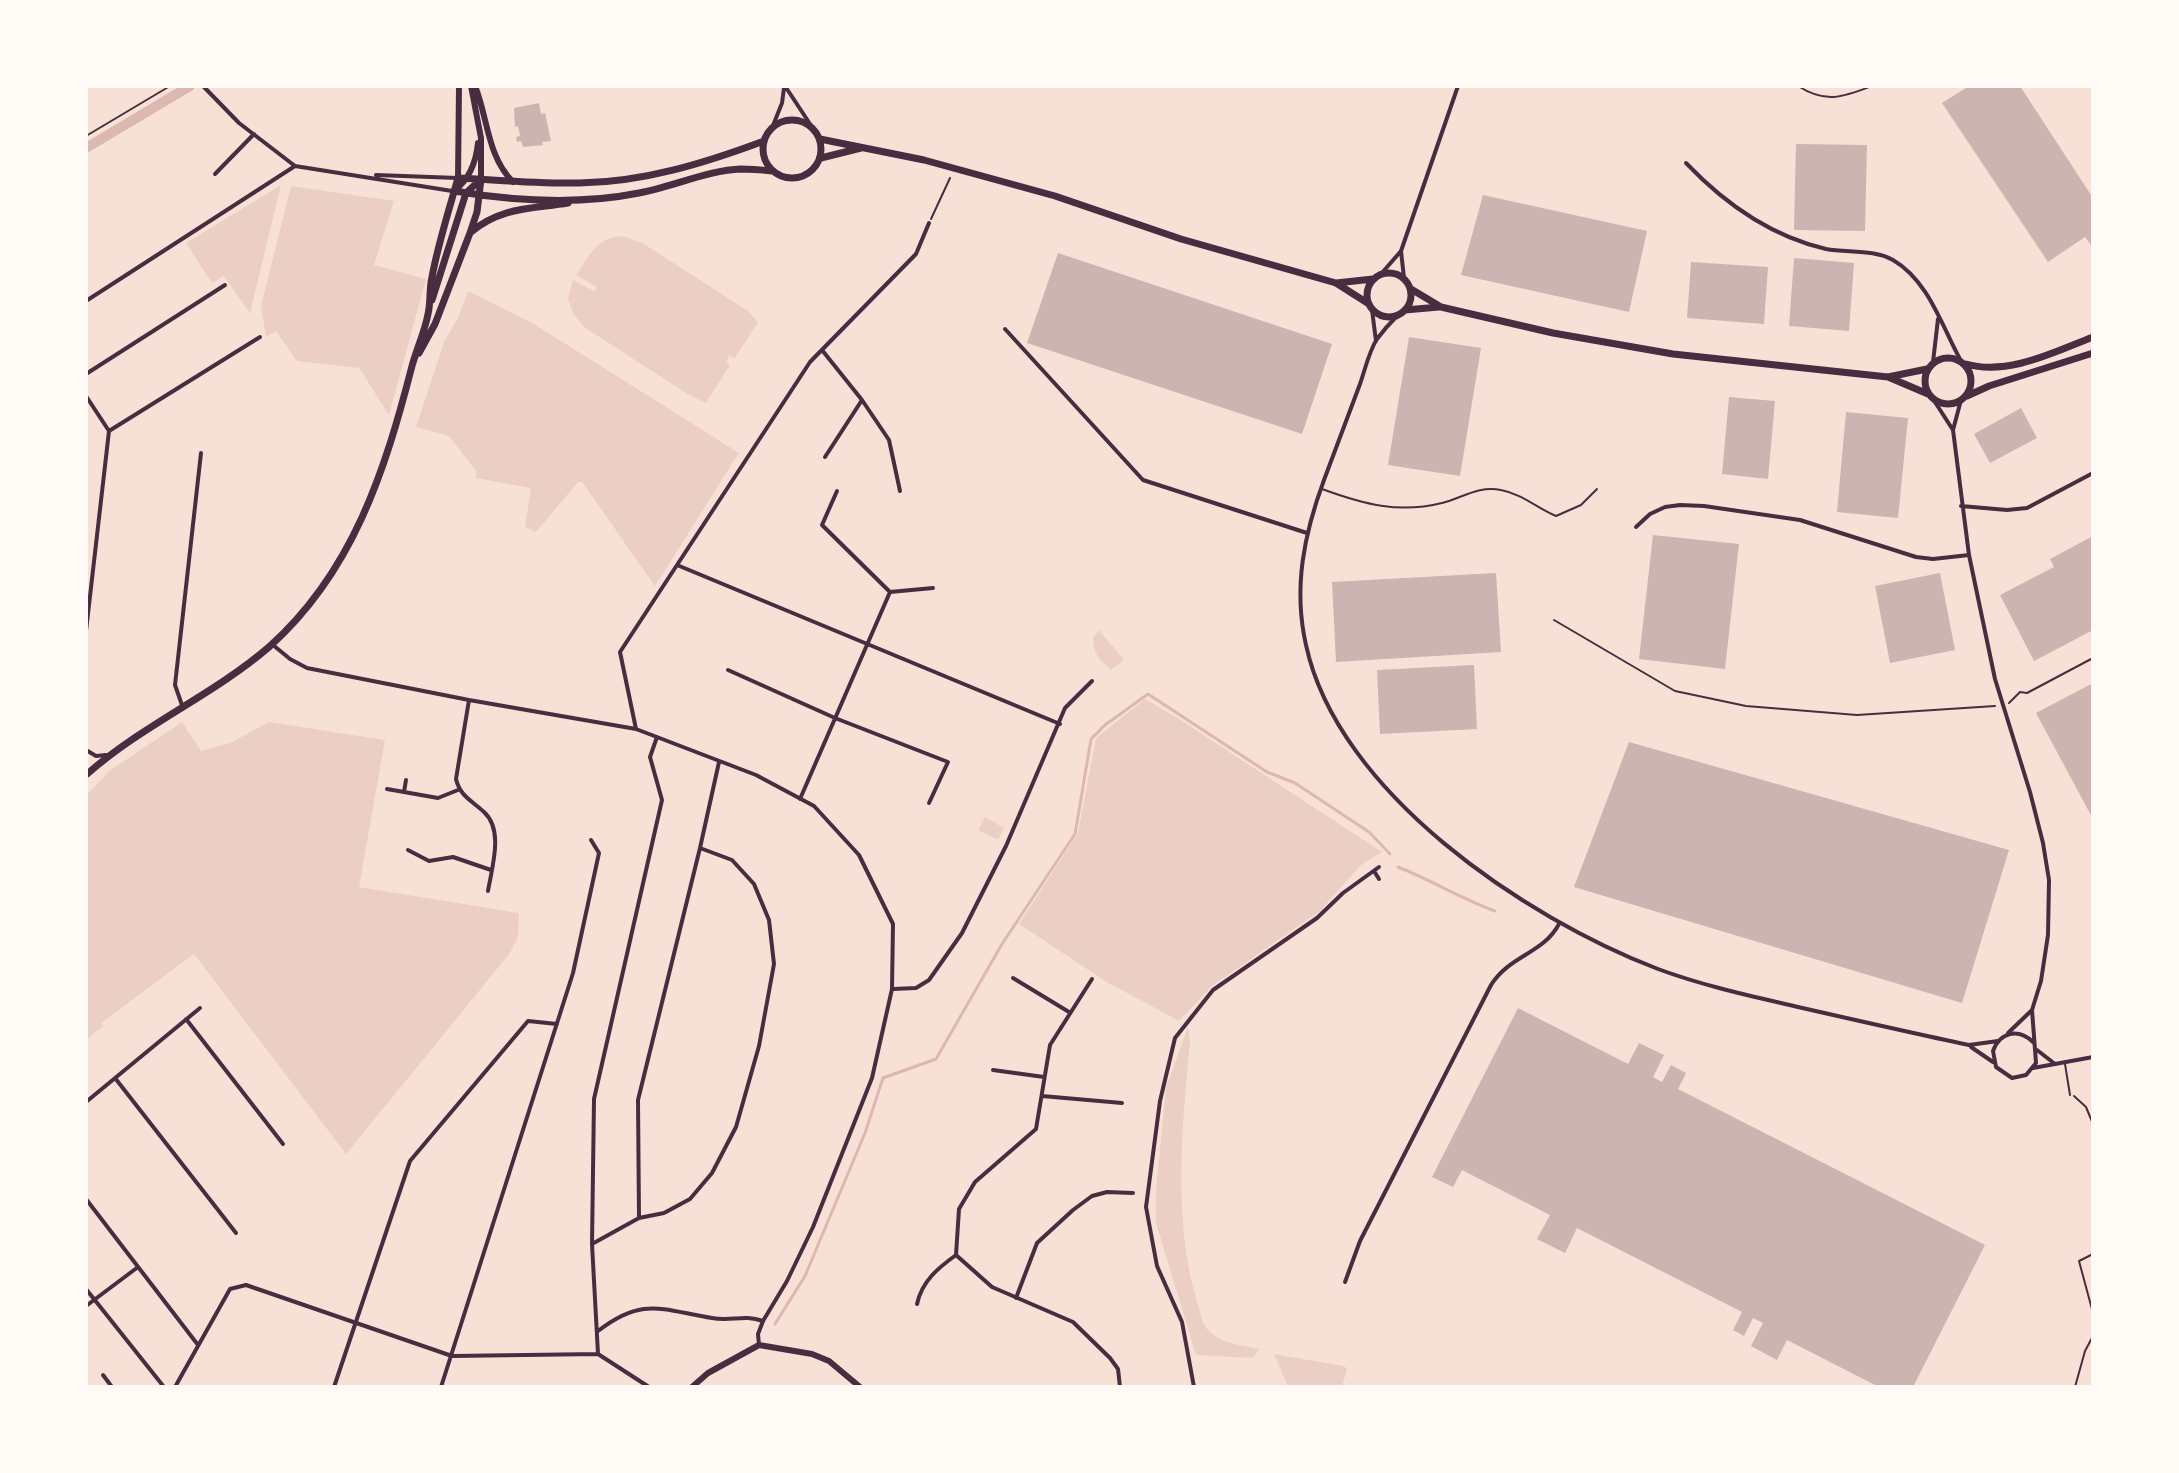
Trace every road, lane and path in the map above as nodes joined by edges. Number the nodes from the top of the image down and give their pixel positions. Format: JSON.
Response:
{"nodes":[{"id":1,"x":170,"y":86,"type":"edge"},
{"id":2,"x":459,"y":86,"type":"edge"},
{"id":3,"x":473,"y":86,"type":"edge"},
{"id":4,"x":785,"y":86,"type":"edge"},
{"id":5,"x":1458,"y":86,"type":"edge"},
{"id":6,"x":1798,"y":86,"type":"edge"},
{"id":7,"x":1872,"y":86,"type":"edge"},
{"id":8,"x":205,"y":89,"type":"edge"},
{"id":9,"x":478,"y":123,"type":"junction"},
{"id":10,"x":812,"y":127,"type":"junction"},
{"id":11,"x":772,"y":128,"type":"junction"},
{"id":12,"x":254,"y":134,"type":"junction"},
{"id":13,"x":86,"y":136,"type":"edge"},
{"id":14,"x":820,"y":139,"type":"junction"},
{"id":15,"x":764,"y":141,"type":"junction"},
{"id":16,"x":863,"y":148,"type":"junction"},
{"id":17,"x":821,"y":158,"type":"junction"},
{"id":18,"x":1686,"y":163,"type":"dead end"},
{"id":19,"x":295,"y":166,"type":"junction"},
{"id":20,"x":953,"y":167,"type":"junction"},
{"id":21,"x":772,"y":171,"type":"junction"},
{"id":22,"x":215,"y":174,"type":"dead end"},
{"id":23,"x":358,"y":174,"type":"junction"},
{"id":24,"x":462,"y":178,"type":"junction"},
{"id":25,"x":950,"y":178,"type":"joint"},
{"id":26,"x":481,"y":179,"type":"junction"},
{"id":27,"x":513,"y":182,"type":"junction"},
{"id":28,"x":454,"y":191,"type":"junction"},
{"id":29,"x":466,"y":193,"type":"junction"},
{"id":30,"x":478,"y":196,"type":"junction"},
{"id":31,"x":585,"y":200,"type":"junction"},
{"id":32,"x":929,"y":223,"type":"joint"},
{"id":33,"x":470,"y":233,"type":"junction"},
{"id":34,"x":1401,"y":251,"type":"junction"},
{"id":35,"x":1377,"y":277,"type":"junction"},
{"id":36,"x":1404,"y":278,"type":"junction"},
{"id":37,"x":1336,"y":283,"type":"junction"},
{"id":38,"x":225,"y":285,"type":"dead end"},
{"id":39,"x":1411,"y":289,"type":"junction"},
{"id":40,"x":86,"y":301,"type":"edge"},
{"id":41,"x":1370,"y":307,"type":"junction"},
{"id":42,"x":1441,"y":307,"type":"junction"},
{"id":43,"x":1405,"y":310,"type":"junction"},
{"id":44,"x":428,"y":314,"type":"junction"},
{"id":45,"x":1397,"y":316,"type":"junction"},
{"id":46,"x":1938,"y":316,"type":"junction"},
{"id":47,"x":1005,"y":329,"type":"dead end"},
{"id":48,"x":260,"y":337,"type":"dead end"},
{"id":49,"x":2093,"y":337,"type":"edge"},
{"id":50,"x":1376,"y":341,"type":"junction"},
{"id":51,"x":822,"y":350,"type":"junction"},
{"id":52,"x":2093,"y":353,"type":"edge"},
{"id":53,"x":1962,"y":362,"type":"junction"},
{"id":54,"x":412,"y":366,"type":"junction"},
{"id":55,"x":1930,"y":366,"type":"junction"},
{"id":56,"x":86,"y":374,"type":"edge"},
{"id":57,"x":1888,"y":377,"type":"junction"},
{"id":58,"x":86,"y":396,"type":"edge"},
{"id":59,"x":1931,"y":397,"type":"junction"},
{"id":60,"x":1963,"y":398,"type":"junction"},
{"id":61,"x":862,"y":400,"type":"junction"},
{"id":62,"x":1953,"y":430,"type":"junction"},
{"id":63,"x":109,"y":431,"type":"junction"},
{"id":64,"x":201,"y":453,"type":"dead end"},
{"id":65,"x":825,"y":457,"type":"dead end"},
{"id":66,"x":2093,"y":473,"type":"edge"},
{"id":67,"x":1321,"y":488,"type":"junction"},
{"id":68,"x":1597,"y":489,"type":"dead end"},
{"id":69,"x":837,"y":491,"type":"dead end"},
{"id":70,"x":900,"y":491,"type":"dead end"},
{"id":71,"x":1961,"y":506,"type":"junction"},
{"id":72,"x":1636,"y":527,"type":"dead end"},
{"id":73,"x":1307,"y":533,"type":"junction"},
{"id":74,"x":1969,"y":555,"type":"junction"},
{"id":75,"x":677,"y":565,"type":"junction"},
{"id":76,"x":933,"y":588,"type":"dead end"},
{"id":77,"x":890,"y":592,"type":"junction"},
{"id":78,"x":88,"y":599,"type":"edge"},
{"id":79,"x":1554,"y":620,"type":"dead end"},
{"id":80,"x":86,"y":631,"type":"edge"},
{"id":81,"x":272,"y":644,"type":"junction"},
{"id":82,"x":866,"y":646,"type":"junction"},
{"id":83,"x":2093,"y":658,"type":"edge"},
{"id":84,"x":728,"y":670,"type":"dead end"},
{"id":85,"x":1092,"y":681,"type":"dead end"},
{"id":86,"x":469,"y":700,"type":"junction"},
{"id":87,"x":2009,"y":703,"type":"dead end"},
{"id":88,"x":1996,"y":706,"type":"dead end"},
{"id":89,"x":183,"y":708,"type":"junction"},
{"id":90,"x":835,"y":718,"type":"junction"},
{"id":91,"x":1060,"y":724,"type":"junction"},
{"id":92,"x":636,"y":729,"type":"junction"},
{"id":93,"x":657,"y":737,"type":"junction"},
{"id":94,"x":86,"y":750,"type":"edge"},
{"id":95,"x":110,"y":755,"type":"junction"},
{"id":96,"x":719,"y":761,"type":"junction"},
{"id":97,"x":86,"y":775,"type":"edge"},
{"id":98,"x":406,"y":780,"type":"dead end"},
{"id":99,"x":387,"y":789,"type":"dead end"},
{"id":100,"x":459,"y":790,"type":"junction"},
{"id":101,"x":404,"y":792,"type":"junction"},
{"id":102,"x":800,"y":799,"type":"junction"},
{"id":103,"x":929,"y":803,"type":"dead end"},
{"id":104,"x":591,"y":840,"type":"dead end"},
{"id":105,"x":700,"y":848,"type":"junction"},
{"id":106,"x":408,"y":850,"type":"dead end"},
{"id":107,"x":491,"y":870,"type":"junction"},
{"id":108,"x":1379,"y":879,"type":"dead end"},
{"id":109,"x":488,"y":891,"type":"dead end"},
{"id":110,"x":1560,"y":924,"type":"junction"},
{"id":111,"x":1013,"y":978,"type":"dead end"},
{"id":112,"x":1092,"y":979,"type":"dead end"},
{"id":113,"x":892,"y":989,"type":"junction"},
{"id":114,"x":200,"y":1008,"type":"dead end"},
{"id":115,"x":2032,"y":1010,"type":"junction"},
{"id":116,"x":1070,"y":1013,"type":"junction"},
{"id":117,"x":186,"y":1019,"type":"junction"},
{"id":118,"x":557,"y":1024,"type":"junction"},
{"id":119,"x":2006,"y":1035,"type":"junction"},
{"id":120,"x":1998,"y":1041,"type":"junction"},
{"id":121,"x":2033,"y":1042,"type":"junction"},
{"id":122,"x":1969,"y":1045,"type":"junction"},
{"id":123,"x":2037,"y":1050,"type":"junction"},
{"id":124,"x":2093,"y":1057,"type":"edge"},
{"id":125,"x":1994,"y":1063,"type":"junction"},
{"id":126,"x":2065,"y":1063,"type":"junction"},
{"id":127,"x":2055,"y":1064,"type":"junction"},
{"id":128,"x":2033,"y":1068,"type":"junction"},
{"id":129,"x":993,"y":1070,"type":"dead end"},
{"id":130,"x":1044,"y":1077,"type":"junction"},
{"id":131,"x":115,"y":1078,"type":"junction"},
{"id":132,"x":2070,"y":1095,"type":"joint"},
{"id":133,"x":1042,"y":1096,"type":"junction"},
{"id":134,"x":86,"y":1102,"type":"edge"},
{"id":135,"x":1122,"y":1103,"type":"dead end"},
{"id":136,"x":2093,"y":1124,"type":"edge"},
{"id":137,"x":283,"y":1144,"type":"dead end"},
{"id":138,"x":1133,"y":1193,"type":"dead end"},
{"id":139,"x":86,"y":1199,"type":"edge"},
{"id":140,"x":639,"y":1218,"type":"junction"},
{"id":141,"x":236,"y":1233,"type":"dead end"},
{"id":142,"x":592,"y":1244,"type":"junction"},
{"id":143,"x":2093,"y":1254,"type":"edge"},
{"id":144,"x":956,"y":1255,"type":"junction"},
{"id":145,"x":138,"y":1267,"type":"junction"},
{"id":146,"x":1345,"y":1282,"type":"dead end"},
{"id":147,"x":86,"y":1289,"type":"edge"},
{"id":148,"x":1016,"y":1298,"type":"junction"},
{"id":149,"x":95,"y":1299,"type":"junction"},
{"id":150,"x":917,"y":1304,"type":"dead end"},
{"id":151,"x":86,"y":1306,"type":"edge"},
{"id":152,"x":2093,"y":1313,"type":"edge"},
{"id":153,"x":763,"y":1321,"type":"junction"},
{"id":154,"x":355,"y":1323,"type":"junction"},
{"id":155,"x":597,"y":1331,"type":"junction"},
{"id":156,"x":2093,"y":1336,"type":"edge"},
{"id":157,"x":198,"y":1345,"type":"junction"},
{"id":158,"x":759,"y":1345,"type":"junction"},
{"id":159,"x":598,"y":1354,"type":"junction"},
{"id":160,"x":452,"y":1356,"type":"junction"},
{"id":161,"x":103,"y":1375,"type":"dead end"},
{"id":162,"x":112,"y":1387,"type":"edge"},
{"id":163,"x":164,"y":1387,"type":"edge"},
{"id":164,"x":175,"y":1387,"type":"edge"},
{"id":165,"x":334,"y":1387,"type":"edge"},
{"id":166,"x":441,"y":1387,"type":"edge"},
{"id":167,"x":649,"y":1387,"type":"edge"},
{"id":168,"x":692,"y":1387,"type":"edge"},
{"id":169,"x":860,"y":1387,"type":"edge"},
{"id":170,"x":1120,"y":1387,"type":"edge"},
{"id":171,"x":1194,"y":1387,"type":"edge"},
{"id":172,"x":2075,"y":1387,"type":"edge"}],
"edges":[{"from":1,"to":13,"type":"path"},
{"from":2,"to":24,"type":"main road"},
{"from":3,"to":9,"type":"main road"},
{"from":3,"to":27,"type":"main road"},
{"from":4,"to":10,"type":"street"},
{"from":4,"to":11,"type":"street"},
{"from":5,"to":34,"type":"street"},
{"from":6,"to":7,"type":"path"},
{"from":8,"to":12,"type":"street"},
{"from":9,"to":24,"type":"main road"},
{"from":9,"to":26,"type":"main road"},
{"from":10,"to":11,"type":"highway"},
{"from":10,"to":14,"type":"highway"},
{"from":11,"to":15,"type":"highway"},
{"from":12,"to":19,"type":"street"},
{"from":12,"to":22,"type":"street"},
{"from":14,"to":16,"type":"highway"},
{"from":14,"to":17,"type":"highway"},
{"from":15,"to":21,"type":"highway"},
{"from":15,"to":27,"type":"highway"},
{"from":16,"to":17,"type":"highway"},
{"from":16,"to":20,"type":"highway"},
{"from":17,"to":21,"type":"highway"},
{"from":18,"to":46,"type":"street"},
{"from":19,"to":23,"type":"street"},
{"from":19,"to":40,"type":"street"},
{"from":20,"to":25,"type":"street"},
{"from":20,"to":37,"type":"highway"},
{"from":21,"to":31,"type":"highway"},
{"from":23,"to":24,"type":"street"},
{"from":23,"to":28,"type":"street"},
{"from":24,"to":26,"type":"highway"},
{"from":24,"to":28,"type":"highway"},
{"from":25,"to":32,"type":"path"},
{"from":26,"to":27,"type":"highway"},
{"from":26,"to":29,"type":"highway"},
{"from":26,"to":30,"type":"highway"},
{"from":28,"to":29,"type":"highway"},
{"from":28,"to":44,"type":"highway"},
{"from":29,"to":30,"type":"highway"},
{"from":29,"to":44,"type":"highway"},
{"from":30,"to":31,"type":"highway"},
{"from":30,"to":33,"type":"highway"},
{"from":31,"to":33,"type":"highway"},
{"from":32,"to":51,"type":"street"},
{"from":33,"to":54,"type":"highway"},
{"from":34,"to":35,"type":"street"},
{"from":34,"to":36,"type":"street"},
{"from":35,"to":36,"type":"highway"},
{"from":35,"to":37,"type":"highway"},
{"from":35,"to":41,"type":"highway"},
{"from":36,"to":39,"type":"highway"},
{"from":37,"to":41,"type":"highway"},
{"from":38,"to":56,"type":"street"},
{"from":39,"to":42,"type":"highway"},
{"from":39,"to":43,"type":"highway"},
{"from":41,"to":45,"type":"highway"},
{"from":41,"to":50,"type":"street"},
{"from":42,"to":43,"type":"highway"},
{"from":42,"to":57,"type":"highway"},
{"from":43,"to":45,"type":"highway"},
{"from":44,"to":54,"type":"highway"},
{"from":45,"to":50,"type":"street"},
{"from":46,"to":53,"type":"street"},
{"from":46,"to":55,"type":"street"},
{"from":47,"to":73,"type":"street"},
{"from":48,"to":63,"type":"street"},
{"from":49,"to":53,"type":"highway"},
{"from":50,"to":67,"type":"street"},
{"from":51,"to":61,"type":"street"},
{"from":51,"to":75,"type":"street"},
{"from":52,"to":60,"type":"highway"},
{"from":53,"to":55,"type":"highway"},
{"from":53,"to":60,"type":"highway"},
{"from":54,"to":81,"type":"highway"},
{"from":55,"to":57,"type":"highway"},
{"from":55,"to":59,"type":"highway"},
{"from":57,"to":59,"type":"highway"},
{"from":58,"to":63,"type":"street"},
{"from":59,"to":60,"type":"highway"},
{"from":59,"to":62,"type":"street"},
{"from":60,"to":62,"type":"street"},
{"from":61,"to":65,"type":"street"},
{"from":61,"to":70,"type":"street"},
{"from":62,"to":71,"type":"street"},
{"from":63,"to":78,"type":"street"},
{"from":64,"to":89,"type":"street"},
{"from":66,"to":71,"type":"street"},
{"from":67,"to":68,"type":"lane"},
{"from":67,"to":73,"type":"street"},
{"from":69,"to":77,"type":"street"},
{"from":71,"to":74,"type":"street"},
{"from":72,"to":74,"type":"street"},
{"from":73,"to":110,"type":"street"},
{"from":74,"to":115,"type":"street"},
{"from":75,"to":82,"type":"street"},
{"from":75,"to":92,"type":"street"},
{"from":76,"to":77,"type":"street"},
{"from":77,"to":82,"type":"street"},
{"from":78,"to":80,"type":"street"},
{"from":79,"to":88,"type":"path"},
{"from":81,"to":86,"type":"street"},
{"from":81,"to":89,"type":"highway"},
{"from":82,"to":90,"type":"street"},
{"from":82,"to":91,"type":"street"},
{"from":83,"to":87,"type":"path"},
{"from":84,"to":90,"type":"street"},
{"from":85,"to":91,"type":"street"},
{"from":86,"to":92,"type":"street"},
{"from":86,"to":100,"type":"street"},
{"from":89,"to":95,"type":"highway"},
{"from":90,"to":102,"type":"street"},
{"from":90,"to":103,"type":"street"},
{"from":91,"to":113,"type":"street"},
{"from":92,"to":93,"type":"street"},
{"from":93,"to":96,"type":"street"},
{"from":93,"to":142,"type":"street"},
{"from":94,"to":95,"type":"street"},
{"from":95,"to":97,"type":"highway"},
{"from":96,"to":102,"type":"street"},
{"from":96,"to":105,"type":"street"},
{"from":98,"to":101,"type":"street"},
{"from":99,"to":101,"type":"street"},
{"from":100,"to":101,"type":"street"},
{"from":100,"to":107,"type":"street"},
{"from":102,"to":113,"type":"street"},
{"from":104,"to":118,"type":"street"},
{"from":105,"to":140,"type":"street"},
{"from":105,"to":140,"type":"street"},
{"from":106,"to":107,"type":"street"},
{"from":107,"to":109,"type":"street"},
{"from":108,"to":171,"type":"street"},
{"from":110,"to":122,"type":"street"},
{"from":110,"to":146,"type":"street"},
{"from":111,"to":116,"type":"street"},
{"from":112,"to":116,"type":"street"},
{"from":113,"to":153,"type":"street"},
{"from":114,"to":117,"type":"street"},
{"from":115,"to":119,"type":"street"},
{"from":115,"to":121,"type":"street"},
{"from":116,"to":130,"type":"street"},
{"from":117,"to":131,"type":"street"},
{"from":117,"to":137,"type":"street"},
{"from":118,"to":154,"type":"street"},
{"from":118,"to":160,"type":"street"},
{"from":119,"to":120,"type":"street"},
{"from":119,"to":121,"type":"street"},
{"from":120,"to":122,"type":"street"},
{"from":120,"to":125,"type":"street"},
{"from":121,"to":123,"type":"street"},
{"from":122,"to":125,"type":"street"},
{"from":123,"to":127,"type":"street"},
{"from":123,"to":128,"type":"street"},
{"from":124,"to":126,"type":"street"},
{"from":125,"to":128,"type":"street"},
{"from":126,"to":127,"type":"street"},
{"from":126,"to":132,"type":"lane"},
{"from":127,"to":128,"type":"street"},
{"from":129,"to":130,"type":"street"},
{"from":130,"to":133,"type":"street"},
{"from":131,"to":134,"type":"street"},
{"from":131,"to":141,"type":"street"},
{"from":132,"to":136,"type":"path"},
{"from":133,"to":135,"type":"street"},
{"from":133,"to":144,"type":"street"},
{"from":138,"to":148,"type":"street"},
{"from":139,"to":145,"type":"street"},
{"from":140,"to":142,"type":"street"},
{"from":142,"to":155,"type":"street"},
{"from":143,"to":152,"type":"path"},
{"from":144,"to":148,"type":"street"},
{"from":144,"to":150,"type":"street"},
{"from":145,"to":149,"type":"street"},
{"from":145,"to":157,"type":"street"},
{"from":147,"to":149,"type":"street"},
{"from":148,"to":170,"type":"street"},
{"from":149,"to":151,"type":"street"},
{"from":149,"to":163,"type":"street"},
{"from":153,"to":155,"type":"street"},
{"from":153,"to":158,"type":"street"},
{"from":154,"to":157,"type":"street"},
{"from":154,"to":160,"type":"street"},
{"from":154,"to":165,"type":"street"},
{"from":155,"to":159,"type":"street"},
{"from":156,"to":172,"type":"path"},
{"from":157,"to":164,"type":"street"},
{"from":158,"to":168,"type":"main road"},
{"from":158,"to":169,"type":"main road"},
{"from":159,"to":160,"type":"street"},
{"from":159,"to":167,"type":"street"},
{"from":160,"to":166,"type":"street"},
{"from":161,"to":162,"type":"street"}]}
